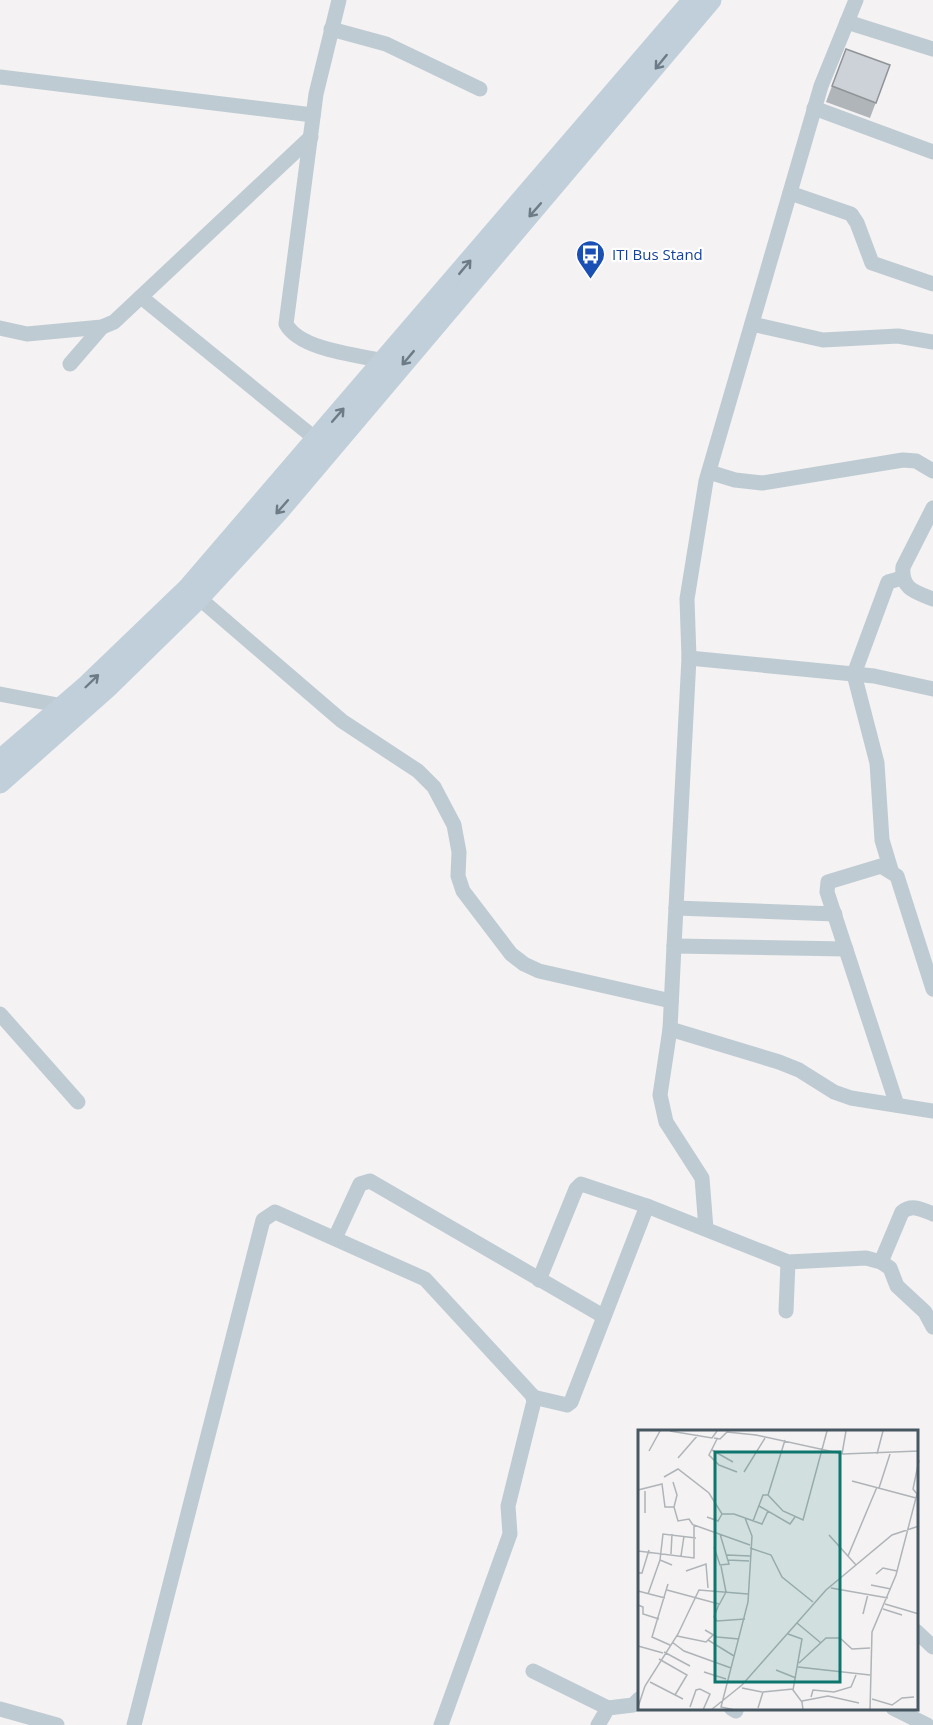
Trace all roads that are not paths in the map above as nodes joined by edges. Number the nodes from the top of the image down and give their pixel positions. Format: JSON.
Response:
{"nodes":[{"id":1,"x":339,"y":0,"type":"edge"},
{"id":2,"x":693,"y":0,"type":"edge"},
{"id":3,"x":711,"y":0,"type":"edge"},
{"id":4,"x":856,"y":0,"type":"edge"},
{"id":5,"x":847,"y":22,"type":"junction"},
{"id":6,"x":331,"y":29,"type":"junction"},
{"id":7,"x":933,"y":49,"type":"edge"},
{"id":8,"x":0,"y":77,"type":"edge"},
{"id":9,"x":480,"y":89,"type":"dead end"},
{"id":10,"x":814,"y":108,"type":"junction"},
{"id":11,"x":313,"y":115,"type":"junction"},
{"id":12,"x":600,"y":122,"type":"junction"},
{"id":13,"x":311,"y":137,"type":"junction"},
{"id":14,"x":933,"y":152,"type":"edge"},
{"id":15,"x":570,"y":156,"type":"junction"},
{"id":16,"x":790,"y":193,"type":"junction"},
{"id":17,"x":933,"y":284,"type":"edge"},
{"id":18,"x":141,"y":297,"type":"junction"},
{"id":19,"x":752,"y":324,"type":"junction"},
{"id":20,"x":102,"y":327,"type":"junction"},
{"id":21,"x":0,"y":328,"type":"edge"},
{"id":22,"x":933,"y":342,"type":"edge"},
{"id":23,"x":385,"y":361,"type":"junction"},
{"id":24,"x":70,"y":364,"type":"dead end"},
{"id":25,"x":317,"y":440,"type":"junction"},
{"id":26,"x":933,"y":471,"type":"edge"},
{"id":27,"x":709,"y":472,"type":"junction"},
{"id":28,"x":933,"y":508,"type":"edge"},
{"id":29,"x":902,"y":578,"type":"junction"},
{"id":30,"x":199,"y":598,"type":"junction"},
{"id":31,"x":933,"y":599,"type":"edge"},
{"id":32,"x":690,"y":658,"type":"junction"},
{"id":33,"x":854,"y":674,"type":"junction"},
{"id":34,"x":933,"y":689,"type":"edge"},
{"id":35,"x":0,"y":694,"type":"edge"},
{"id":36,"x":63,"y":705,"type":"junction"},
{"id":37,"x":0,"y":760,"type":"edge"},
{"id":38,"x":0,"y":783,"type":"edge"},
{"id":39,"x":891,"y":870,"type":"junction"},
{"id":40,"x":676,"y":908,"type":"junction"},
{"id":41,"x":835,"y":914,"type":"junction"},
{"id":42,"x":674,"y":946,"type":"junction"},
{"id":43,"x":846,"y":949,"type":"junction"},
{"id":44,"x":933,"y":989,"type":"edge"},
{"id":45,"x":671,"y":1001,"type":"junction"},
{"id":46,"x":0,"y":1014,"type":"edge"},
{"id":47,"x":670,"y":1029,"type":"junction"},
{"id":48,"x":78,"y":1102,"type":"dead end"},
{"id":49,"x":897,"y":1105,"type":"junction"},
{"id":50,"x":933,"y":1111,"type":"edge"},
{"id":51,"x":647,"y":1206,"type":"junction"},
{"id":52,"x":933,"y":1214,"type":"edge"},
{"id":53,"x":706,"y":1229,"type":"junction"},
{"id":54,"x":335,"y":1238,"type":"junction"},
{"id":55,"x":788,"y":1262,"type":"junction"},
{"id":56,"x":880,"y":1262,"type":"junction"},
{"id":57,"x":539,"y":1280,"type":"junction"},
{"id":58,"x":786,"y":1311,"type":"dead end"},
{"id":59,"x":603,"y":1316,"type":"junction"},
{"id":60,"x":933,"y":1327,"type":"edge"},
{"id":61,"x":533,"y":1397,"type":"junction"},
{"id":62,"x":918,"y":1633,"type":"edge"},
{"id":63,"x":933,"y":1647,"type":"edge"},
{"id":64,"x":532,"y":1671,"type":"dead end"},
{"id":65,"x":638,"y":1700,"type":"edge"},
{"id":66,"x":608,"y":1708,"type":"junction"},
{"id":67,"x":0,"y":1709,"type":"edge"},
{"id":68,"x":897,"y":1710,"type":"edge"},
{"id":69,"x":57,"y":1725,"type":"edge"},
{"id":70,"x":134,"y":1725,"type":"edge"},
{"id":71,"x":441,"y":1725,"type":"edge"},
{"id":72,"x":598,"y":1725,"type":"edge"},
{"id":73,"x":927,"y":1725,"type":"edge"}],
"edges":[{"from":1,"to":6,"type":"street"},
{"from":2,"to":12,"type":"street"},
{"from":3,"to":12,"type":"street","one_way":true},
{"from":4,"to":5,"type":"street"},
{"from":5,"to":7,"type":"street"},
{"from":5,"to":10,"type":"street"},
{"from":6,"to":9,"type":"street"},
{"from":6,"to":11,"type":"street"},
{"from":8,"to":11,"type":"street"},
{"from":10,"to":14,"type":"street"},
{"from":10,"to":16,"type":"street"},
{"from":11,"to":13,"type":"street"},
{"from":12,"to":15,"type":"street"},
{"from":13,"to":18,"type":"street"},
{"from":13,"to":23,"type":"street"},
{"from":23,"to":15,"type":"street","one_way":true},
{"from":15,"to":30,"type":"street","one_way":true},
{"from":16,"to":17,"type":"street"},
{"from":16,"to":19,"type":"street"},
{"from":18,"to":20,"type":"street"},
{"from":18,"to":25,"type":"street"},
{"from":19,"to":22,"type":"street"},
{"from":19,"to":27,"type":"street"},
{"from":20,"to":21,"type":"street"},
{"from":20,"to":24,"type":"street"},
{"from":25,"to":23,"type":"street","one_way":true},
{"from":36,"to":25,"type":"street","one_way":true},
{"from":26,"to":27,"type":"street"},
{"from":27,"to":32,"type":"street"},
{"from":28,"to":29,"type":"street"},
{"from":29,"to":31,"type":"street"},
{"from":29,"to":33,"type":"street"},
{"from":30,"to":38,"type":"street"},
{"from":30,"to":45,"type":"street"},
{"from":32,"to":33,"type":"street"},
{"from":32,"to":40,"type":"street"},
{"from":33,"to":34,"type":"street"},
{"from":33,"to":39,"type":"street"},
{"from":35,"to":36,"type":"street"},
{"from":36,"to":37,"type":"street"},
{"from":39,"to":41,"type":"street"},
{"from":39,"to":44,"type":"street"},
{"from":40,"to":41,"type":"street"},
{"from":40,"to":42,"type":"street"},
{"from":41,"to":43,"type":"street"},
{"from":42,"to":43,"type":"street"},
{"from":42,"to":45,"type":"street"},
{"from":43,"to":49,"type":"street"},
{"from":45,"to":47,"type":"street"},
{"from":46,"to":48,"type":"street"},
{"from":47,"to":49,"type":"street"},
{"from":47,"to":53,"type":"street"},
{"from":49,"to":50,"type":"street"},
{"from":51,"to":53,"type":"street"},
{"from":51,"to":57,"type":"street"},
{"from":51,"to":59,"type":"street"},
{"from":52,"to":56,"type":"street"},
{"from":53,"to":55,"type":"street"},
{"from":54,"to":57,"type":"street"},
{"from":54,"to":61,"type":"street"},
{"from":54,"to":70,"type":"street"},
{"from":55,"to":56,"type":"street"},
{"from":55,"to":58,"type":"street"},
{"from":56,"to":60,"type":"street"},
{"from":57,"to":59,"type":"street"},
{"from":59,"to":61,"type":"street"},
{"from":61,"to":71,"type":"street"},
{"from":62,"to":63,"type":"street"},
{"from":64,"to":66,"type":"street"},
{"from":65,"to":66,"type":"street"},
{"from":66,"to":72,"type":"street"},
{"from":67,"to":69,"type":"street"},
{"from":68,"to":73,"type":"street"}]}
